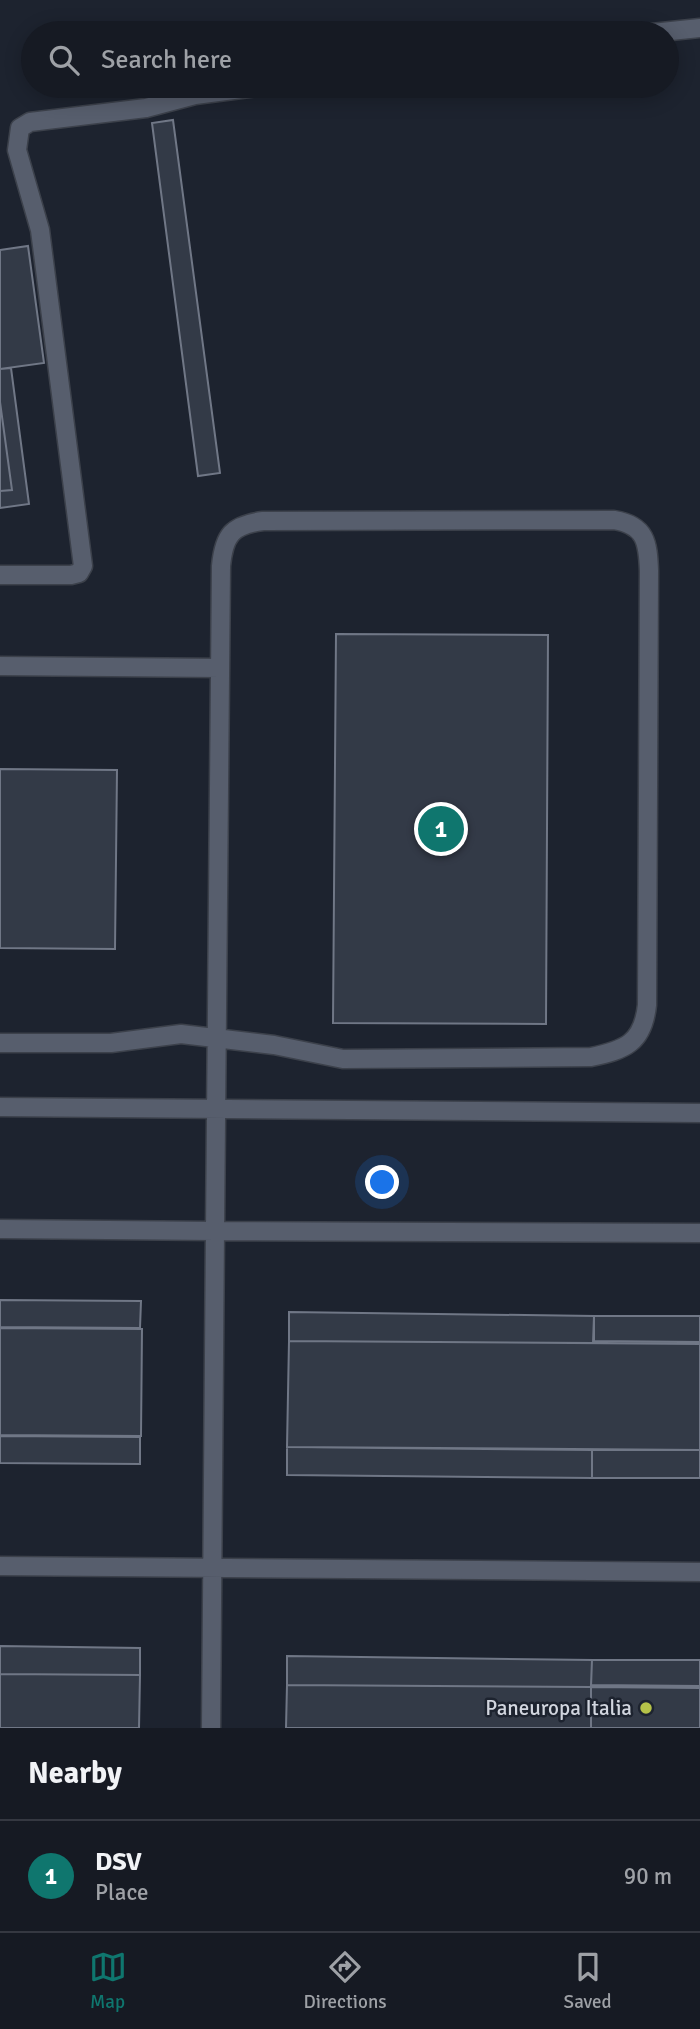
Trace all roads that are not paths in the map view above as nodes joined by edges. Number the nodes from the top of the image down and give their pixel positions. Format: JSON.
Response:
{"nodes":[{"id":1,"x":700,"y":28,"type":"edge"},
{"id":2,"x":679,"y":30,"type":"edge"},
{"id":3,"x":183,"y":98,"type":"edge"},
{"id":4,"x":0,"y":575,"type":"edge"},
{"id":5,"x":0,"y":666,"type":"edge"},
{"id":6,"x":220,"y":668,"type":"junction"},
{"id":7,"x":218,"y":1038,"type":"junction"},
{"id":8,"x":0,"y":1042,"type":"edge"},
{"id":9,"x":0,"y":1107,"type":"edge"},
{"id":10,"x":217,"y":1110,"type":"junction"},
{"id":11,"x":700,"y":1113,"type":"edge"},
{"id":12,"x":0,"y":1229,"type":"edge"},
{"id":13,"x":215,"y":1231,"type":"junction"},
{"id":14,"x":700,"y":1233,"type":"edge"},
{"id":15,"x":0,"y":1566,"type":"edge"},
{"id":16,"x":213,"y":1568,"type":"junction"},
{"id":17,"x":700,"y":1572,"type":"edge"},
{"id":18,"x":211,"y":1728,"type":"edge"}],
"edges":[{"from":1,"to":2,"type":"street"},
{"from":3,"to":4,"type":"street"},
{"from":5,"to":6,"type":"street"},
{"from":6,"to":7,"type":"street"},
{"from":6,"to":7,"type":"street"},
{"from":7,"to":8,"type":"street"},
{"from":7,"to":10,"type":"street"},
{"from":9,"to":10,"type":"street"},
{"from":10,"to":11,"type":"street"},
{"from":10,"to":13,"type":"street"},
{"from":12,"to":13,"type":"street"},
{"from":13,"to":14,"type":"street"},
{"from":13,"to":16,"type":"street"},
{"from":15,"to":16,"type":"street"},
{"from":16,"to":17,"type":"street"},
{"from":16,"to":18,"type":"street"}]}
